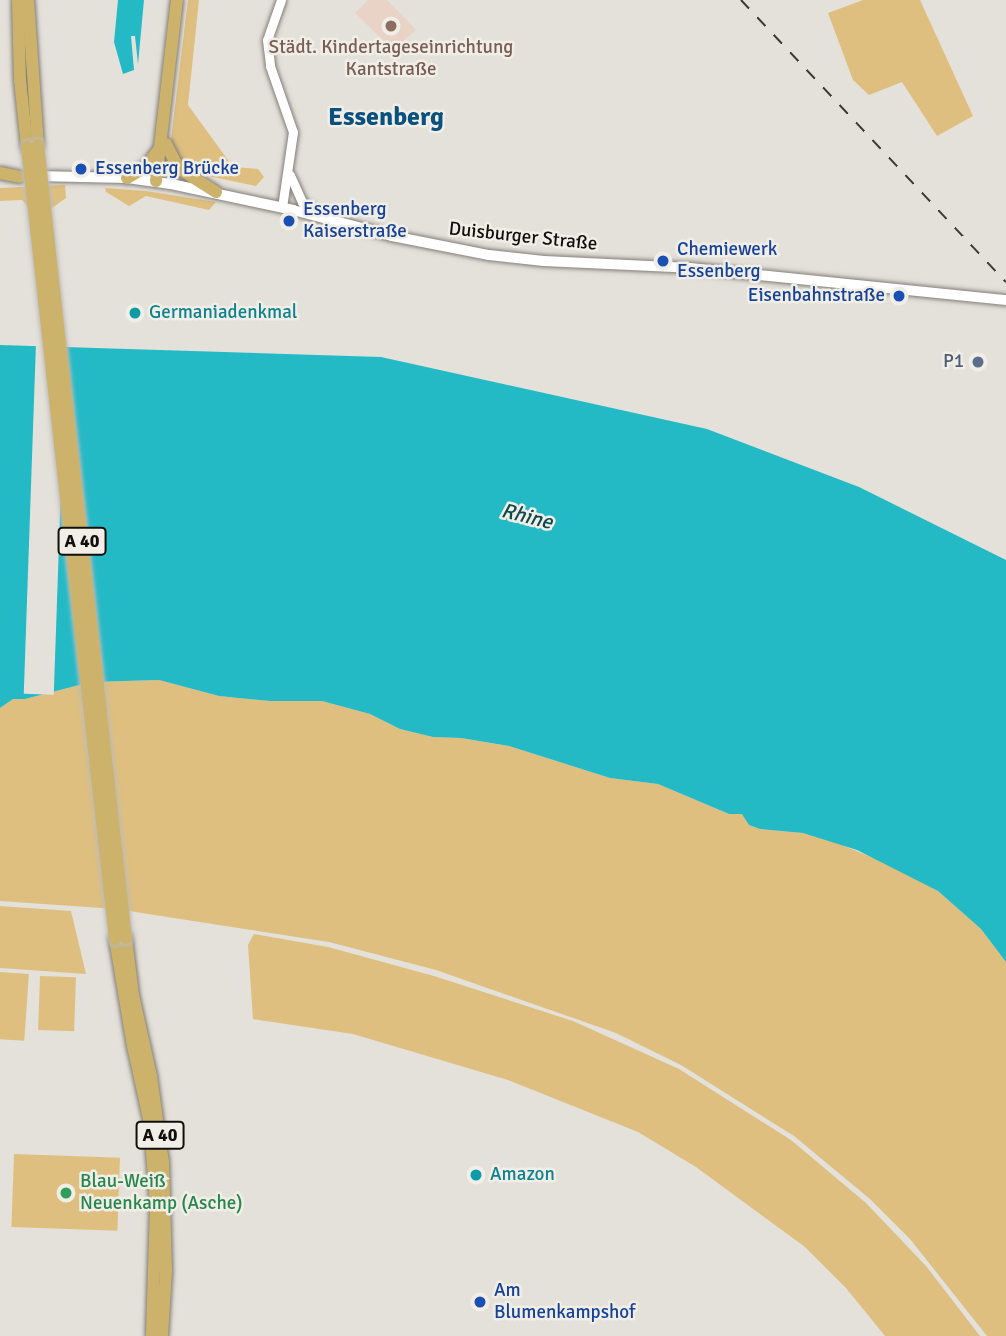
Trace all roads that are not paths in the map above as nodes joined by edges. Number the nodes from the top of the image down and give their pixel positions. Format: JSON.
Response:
{"nodes":[{"id":1,"x":18,"y":0,"type":"edge"},
{"id":2,"x":28,"y":0,"type":"edge"},
{"id":3,"x":177,"y":0,"type":"edge"},
{"id":4,"x":281,"y":0,"type":"edge"},
{"id":5,"x":163,"y":145,"type":"junction"},
{"id":6,"x":33,"y":146,"type":"junction"},
{"id":7,"x":0,"y":173,"type":"edge"},
{"id":8,"x":289,"y":173,"type":"junction"},
{"id":9,"x":20,"y":177,"type":"junction"},
{"id":10,"x":0,"y":178,"type":"edge"},
{"id":11,"x":127,"y":178,"type":"junction"},
{"id":12,"x":159,"y":182,"type":"junction"},
{"id":13,"x":216,"y":192,"type":"junction"},
{"id":14,"x":282,"y":207,"type":"junction"},
{"id":15,"x":321,"y":216,"type":"junction"},
{"id":16,"x":1006,"y":300,"type":"edge"},
{"id":17,"x":120,"y":938,"type":"junction"},
{"id":18,"x":152,"y":1336,"type":"edge"},
{"id":19,"x":162,"y":1336,"type":"edge"}],
"edges":[{"from":1,"to":6,"type":"highway","number":"A 40"},
{"from":2,"to":6,"type":"highway","number":"A 40"},
{"from":3,"to":5,"type":"highway"},
{"from":4,"to":8,"type":"street"},
{"from":5,"to":11,"type":"highway"},
{"from":5,"to":12,"type":"highway"},
{"from":5,"to":13,"type":"highway"},
{"from":6,"to":17,"type":"highway","number":"A 40","bridge":true},
{"from":7,"to":9,"type":"highway"},
{"from":8,"to":14,"type":"street"},
{"from":8,"to":15,"type":"street"},
{"from":9,"to":10,"type":"main road","name":"Duisburger Straße"},
{"from":9,"to":11,"type":"main road","name":"Duisburger Straße"},
{"from":11,"to":12,"type":"main road","name":"Duisburger Straße"},
{"from":12,"to":13,"type":"main road","name":"Duisburger Straße"},
{"from":13,"to":14,"type":"main road","name":"Duisburger Straße"},
{"from":14,"to":15,"type":"main road","name":"Duisburger Straße"},
{"from":15,"to":16,"type":"main road","name":"Duisburger Straße"},
{"from":17,"to":18,"type":"highway","number":"A 40"},
{"from":17,"to":19,"type":"highway","number":"A 40"}]}
